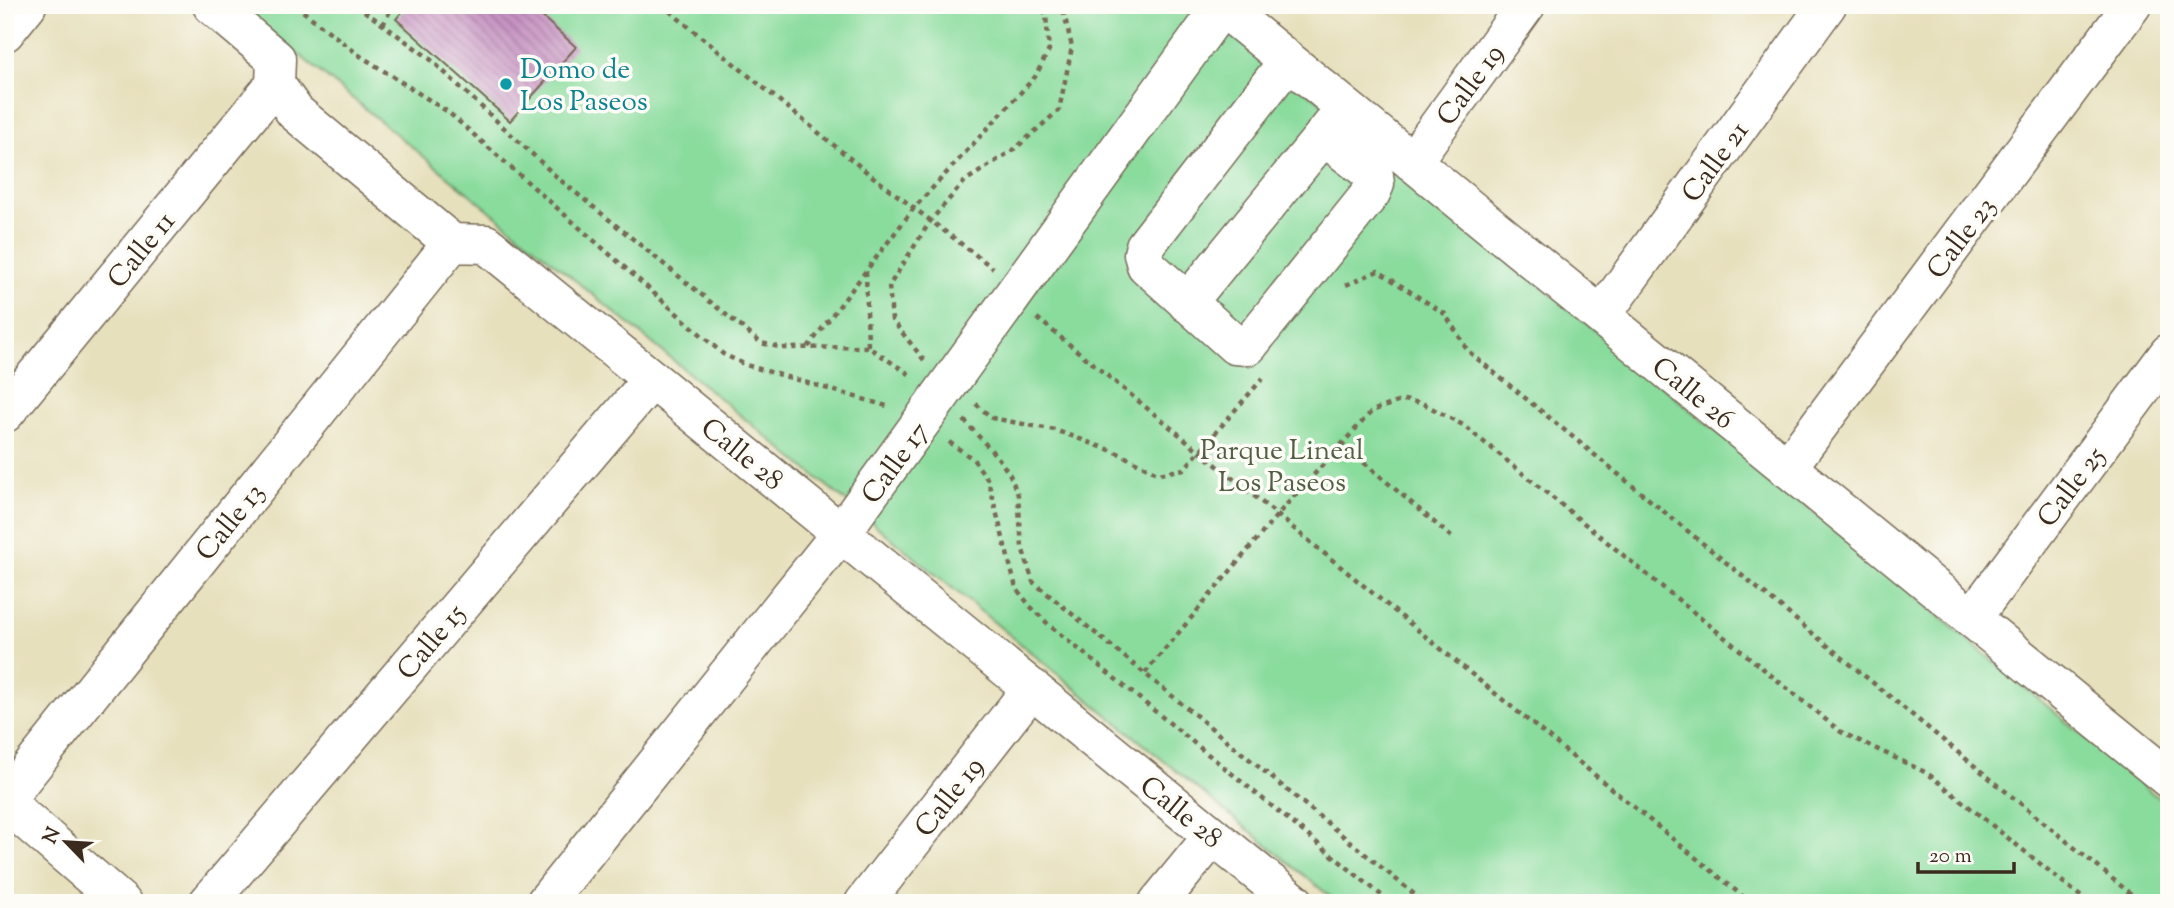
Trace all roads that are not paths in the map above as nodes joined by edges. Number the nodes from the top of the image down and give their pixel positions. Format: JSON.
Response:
{"nodes":[{"id":1,"x":27,"y":5,"type":"edge"},
{"id":2,"x":212,"y":5,"type":"edge"},
{"id":3,"x":1526,"y":5,"type":"edge"},
{"id":4,"x":1827,"y":5,"type":"edge"},
{"id":5,"x":2133,"y":5,"type":"edge"},
{"id":6,"x":1221,"y":6,"type":"edge"},
{"id":7,"x":5,"y":32,"type":"edge"},
{"id":8,"x":1288,"y":61,"type":"junction"},
{"id":9,"x":275,"y":84,"type":"junction"},
{"id":10,"x":1335,"y":122,"type":"junction"},
{"id":11,"x":1412,"y":162,"type":"junction"},
{"id":12,"x":452,"y":243,"type":"junction"},
{"id":13,"x":1187,"y":303,"type":"junction"},
{"id":14,"x":1601,"y":316,"type":"junction"},
{"id":15,"x":2169,"y":353,"type":"edge"},
{"id":16,"x":652,"y":379,"type":"junction"},
{"id":17,"x":5,"y":413,"type":"edge"},
{"id":18,"x":1787,"y":468,"type":"junction"},
{"id":19,"x":841,"y":533,"type":"junction"},
{"id":20,"x":1972,"y":618,"type":"junction"},
{"id":21,"x":1032,"y":688,"type":"junction"},
{"id":22,"x":2167,"y":774,"type":"edge"},
{"id":23,"x":5,"y":801,"type":"edge"},
{"id":24,"x":1213,"y":836,"type":"junction"},
{"id":25,"x":122,"y":903,"type":"edge"},
{"id":26,"x":208,"y":903,"type":"edge"},
{"id":27,"x":545,"y":903,"type":"edge"},
{"id":28,"x":864,"y":903,"type":"edge"},
{"id":29,"x":1158,"y":903,"type":"edge"},
{"id":30,"x":1295,"y":903,"type":"edge"}],
"edges":[{"from":1,"to":7,"type":"street"},
{"from":2,"to":9,"type":"street"},
{"from":3,"to":11,"type":"street","name":"Calle 19"},
{"from":4,"to":14,"type":"street","name":"Calle 21"},
{"from":5,"to":18,"type":"street","name":"Calle 23"},
{"from":6,"to":8,"type":"street","name":"Calle 26"},
{"from":6,"to":19,"type":"street","name":"Calle 17"},
{"from":8,"to":10,"type":"street","name":"Calle 26"},
{"from":8,"to":13,"type":"street"},
{"from":9,"to":12,"type":"street"},
{"from":9,"to":17,"type":"street","name":"Calle 11"},
{"from":10,"to":11,"type":"street","name":"Calle 26"},
{"from":10,"to":13,"type":"street"},
{"from":10,"to":13,"type":"street"},
{"from":11,"to":14,"type":"street","name":"Calle 26"},
{"from":12,"to":16,"type":"street","name":"Calle 28"},
{"from":12,"to":23,"type":"street","name":"Calle 13"},
{"from":14,"to":18,"type":"street","name":"Calle 26"},
{"from":15,"to":20,"type":"street","name":"Calle 25"},
{"from":16,"to":19,"type":"street","name":"Calle 28"},
{"from":16,"to":26,"type":"street","name":"Calle 15"},
{"from":18,"to":20,"type":"street","name":"Calle 26"},
{"from":19,"to":21,"type":"street","name":"Calle 28"},
{"from":19,"to":27,"type":"street","name":"Calle 17"},
{"from":20,"to":22,"type":"street","name":"Calle 26"},
{"from":21,"to":24,"type":"street","name":"Calle 28"},
{"from":21,"to":28,"type":"street","name":"Calle 19"},
{"from":23,"to":25,"type":"street"},
{"from":24,"to":29,"type":"street"},
{"from":24,"to":30,"type":"street","name":"Calle 28"}]}
